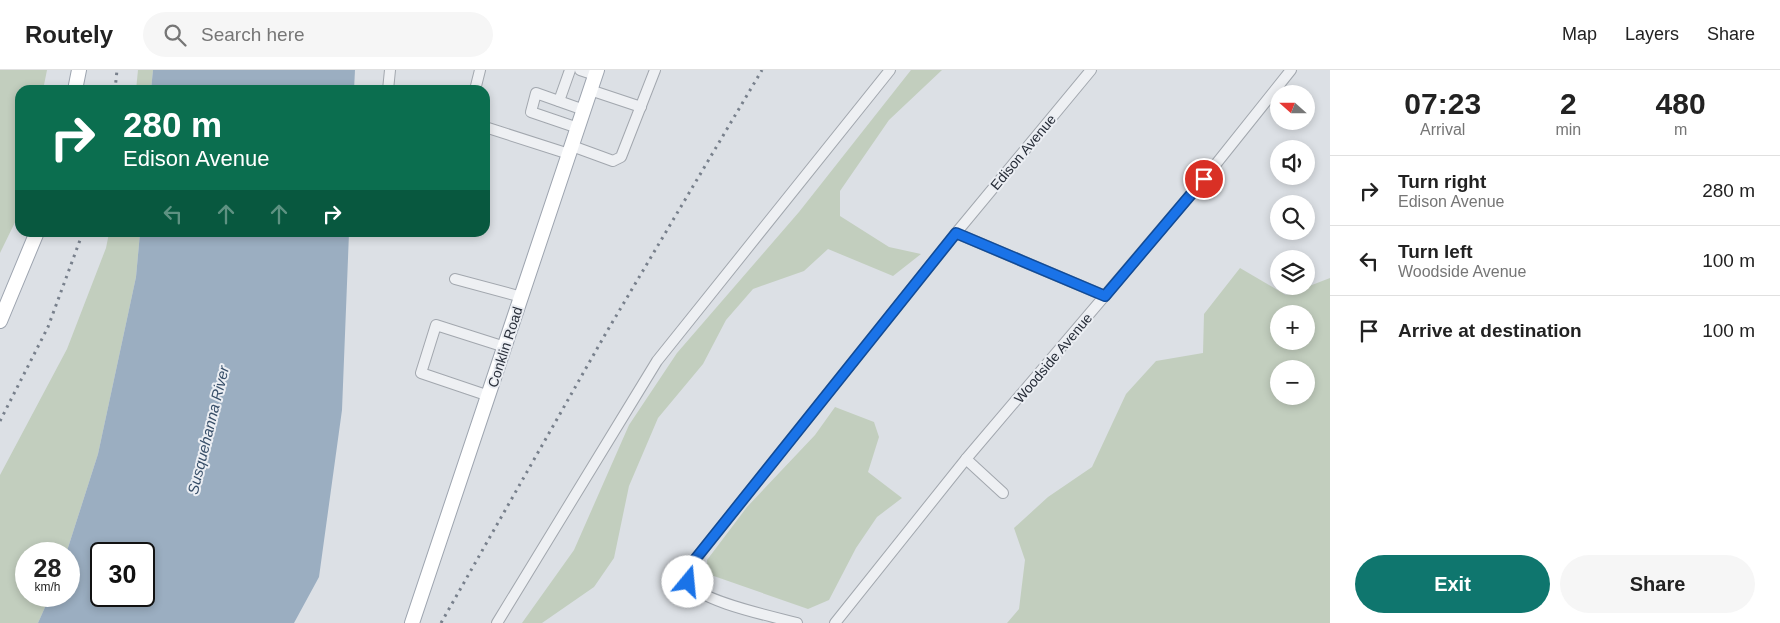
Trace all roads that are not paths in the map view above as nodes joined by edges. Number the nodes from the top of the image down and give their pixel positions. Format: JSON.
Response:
{"nodes":[{"id":1,"x":79,"y":70,"type":"edge"},
{"id":2,"x":390,"y":70,"type":"edge"},
{"id":3,"x":480,"y":70,"type":"edge"},
{"id":4,"x":570,"y":70,"type":"edge"},
{"id":5,"x":580,"y":70,"type":"edge"},
{"id":6,"x":655,"y":70,"type":"edge"},
{"id":7,"x":890,"y":70,"type":"edge"},
{"id":8,"x":1091,"y":70,"type":"edge"},
{"id":9,"x":1291,"y":70,"type":"edge"},
{"id":10,"x":596,"y":72,"type":"edge"},
{"id":11,"x":76,"y":85,"type":"edge"},
{"id":12,"x":388,"y":85,"type":"edge"},
{"id":13,"x":476,"y":85,"type":"edge"},
{"id":14,"x":590,"y":90,"type":"junction"},
{"id":15,"x":559,"y":101,"type":"junction"},
{"id":16,"x":641,"y":107,"type":"junction"},
{"id":17,"x":584,"y":110,"type":"junction"},
{"id":18,"x":490,"y":128,"type":"edge"},
{"id":19,"x":578,"y":128,"type":"junction"},
{"id":20,"x":570,"y":150,"type":"junction"},
{"id":21,"x":956,"y":233,"type":"junction"},
{"id":22,"x":35,"y":237,"type":"edge"},
{"id":23,"x":455,"y":279,"type":"dead end"},
{"id":24,"x":1105,"y":296,"type":"junction"},
{"id":25,"x":522,"y":297,"type":"junction"},
{"id":26,"x":0,"y":321,"type":"edge"},
{"id":27,"x":505,"y":346,"type":"junction"},
{"id":28,"x":489,"y":396,"type":"junction"},
{"id":29,"x":966,"y":459,"type":"junction"},
{"id":30,"x":1003,"y":493,"type":"dead end"},
{"id":31,"x":412,"y":623,"type":"edge"},
{"id":32,"x":497,"y":623,"type":"edge"},
{"id":33,"x":797,"y":623,"type":"edge"},
{"id":34,"x":835,"y":623,"type":"edge"}],
"edges":[{"from":1,"to":11,"type":"main road"},
{"from":2,"to":12,"type":"street"},
{"from":3,"to":13,"type":"street"},
{"from":4,"to":15,"type":"street"},
{"from":5,"to":10,"type":"street"},
{"from":6,"to":16,"type":"street"},
{"from":7,"to":32,"type":"street"},
{"from":8,"to":21,"type":"street","name":"Edison Avenue"},
{"from":9,"to":24,"type":"street","name":"Woodside Avenue"},
{"from":10,"to":14,"type":"main road","name":"Conklin Road"},
{"from":14,"to":16,"type":"street"},
{"from":14,"to":17,"type":"main road","name":"Conklin Road"},
{"from":15,"to":17,"type":"street"},
{"from":15,"to":19,"type":"street"},
{"from":16,"to":20,"type":"street"},
{"from":17,"to":19,"type":"main road","name":"Conklin Road"},
{"from":18,"to":20,"type":"street"},
{"from":19,"to":20,"type":"main road","name":"Conklin Road"},
{"from":20,"to":25,"type":"main road","name":"Conklin Road"},
{"from":21,"to":24,"type":"street"},
{"from":21,"to":33,"type":"street","name":"Edison Avenue"},
{"from":22,"to":26,"type":"main road"},
{"from":23,"to":25,"type":"street"},
{"from":24,"to":29,"type":"street","name":"Woodside Avenue"},
{"from":25,"to":27,"type":"main road","name":"Conklin Road"},
{"from":27,"to":28,"type":"main road","name":"Conklin Road"},
{"from":27,"to":28,"type":"street"},
{"from":28,"to":31,"type":"main road","name":"Conklin Road"},
{"from":29,"to":30,"type":"street"},
{"from":29,"to":34,"type":"street","name":"Woodside Avenue"}]}
